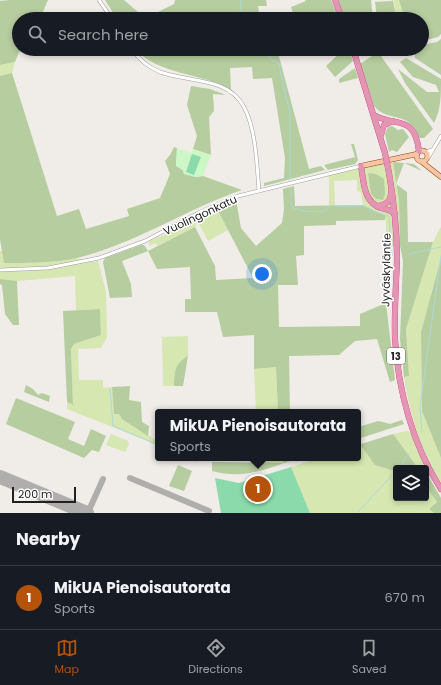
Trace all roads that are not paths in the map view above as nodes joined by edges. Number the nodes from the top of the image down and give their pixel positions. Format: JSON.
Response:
{"nodes":[{"id":1,"x":100,"y":0,"type":"edge"},
{"id":2,"x":334,"y":0,"type":"edge"},
{"id":3,"x":108,"y":12,"type":"edge"},
{"id":4,"x":339,"y":12,"type":"edge"},
{"id":5,"x":137,"y":56,"type":"edge"},
{"id":6,"x":355,"y":56,"type":"edge"},
{"id":7,"x":374,"y":114,"type":"junction"},
{"id":8,"x":394,"y":120,"type":"junction"},
{"id":9,"x":441,"y":136,"type":"edge"},
{"id":10,"x":381,"y":137,"type":"junction"},
{"id":11,"x":435,"y":148,"type":"junction"},
{"id":12,"x":421,"y":152,"type":"junction"},
{"id":13,"x":402,"y":158,"type":"junction"},
{"id":14,"x":427,"y":158,"type":"junction"},
{"id":15,"x":420,"y":161,"type":"junction"},
{"id":16,"x":362,"y":166,"type":"junction"},
{"id":17,"x":435,"y":173,"type":"junction"},
{"id":18,"x":441,"y":177,"type":"edge"},
{"id":19,"x":391,"y":187,"type":"junction"},
{"id":20,"x":259,"y":191,"type":"junction"},
{"id":21,"x":377,"y":206,"type":"junction"},
{"id":22,"x":395,"y":214,"type":"junction"},
{"id":23,"x":0,"y":270,"type":"edge"},
{"id":24,"x":441,"y":489,"type":"edge"}],
"edges":[{"from":1,"to":3,"type":"street"},
{"from":2,"to":4,"type":"highway"},
{"from":5,"to":20,"type":"street"},
{"from":6,"to":7,"type":"highway","name":"Jyväskyläntie","number":"13"},
{"from":7,"to":8,"type":"highway"},
{"from":7,"to":10,"type":"highway","name":"Jyväskyläntie","number":"13"},
{"from":8,"to":10,"type":"highway"},
{"from":8,"to":12,"type":"highway"},
{"from":9,"to":11,"type":"street"},
{"from":10,"to":19,"type":"highway","name":"Jyväskyläntie","number":"13","bridge":true},
{"from":11,"to":12,"type":"street"},
{"from":11,"to":14,"type":"street"},
{"from":12,"to":13,"type":"main road","name":"Vuolingonkatu"},
{"from":12,"to":14,"type":"main road"},
{"from":12,"to":15,"type":"main road"},
{"from":13,"to":15,"type":"main road"},
{"from":13,"to":16,"type":"main road","name":"Vuolingonkatu"},
{"from":14,"to":15,"type":"main road"},
{"from":14,"to":17,"type":"main road"},
{"from":15,"to":17,"type":"main road"},
{"from":16,"to":20,"type":"street","name":"Vuolingonkatu"},
{"from":16,"to":21,"type":"highway"},
{"from":17,"to":18,"type":"main road"},
{"from":19,"to":21,"type":"highway"},
{"from":19,"to":22,"type":"highway","name":"Jyväskyläntie","number":"13"},
{"from":20,"to":23,"type":"street","name":"Vuolingonkatu"},
{"from":21,"to":22,"type":"highway"},
{"from":22,"to":24,"type":"highway","name":"Jyväskyläntie","number":"13"}]}
